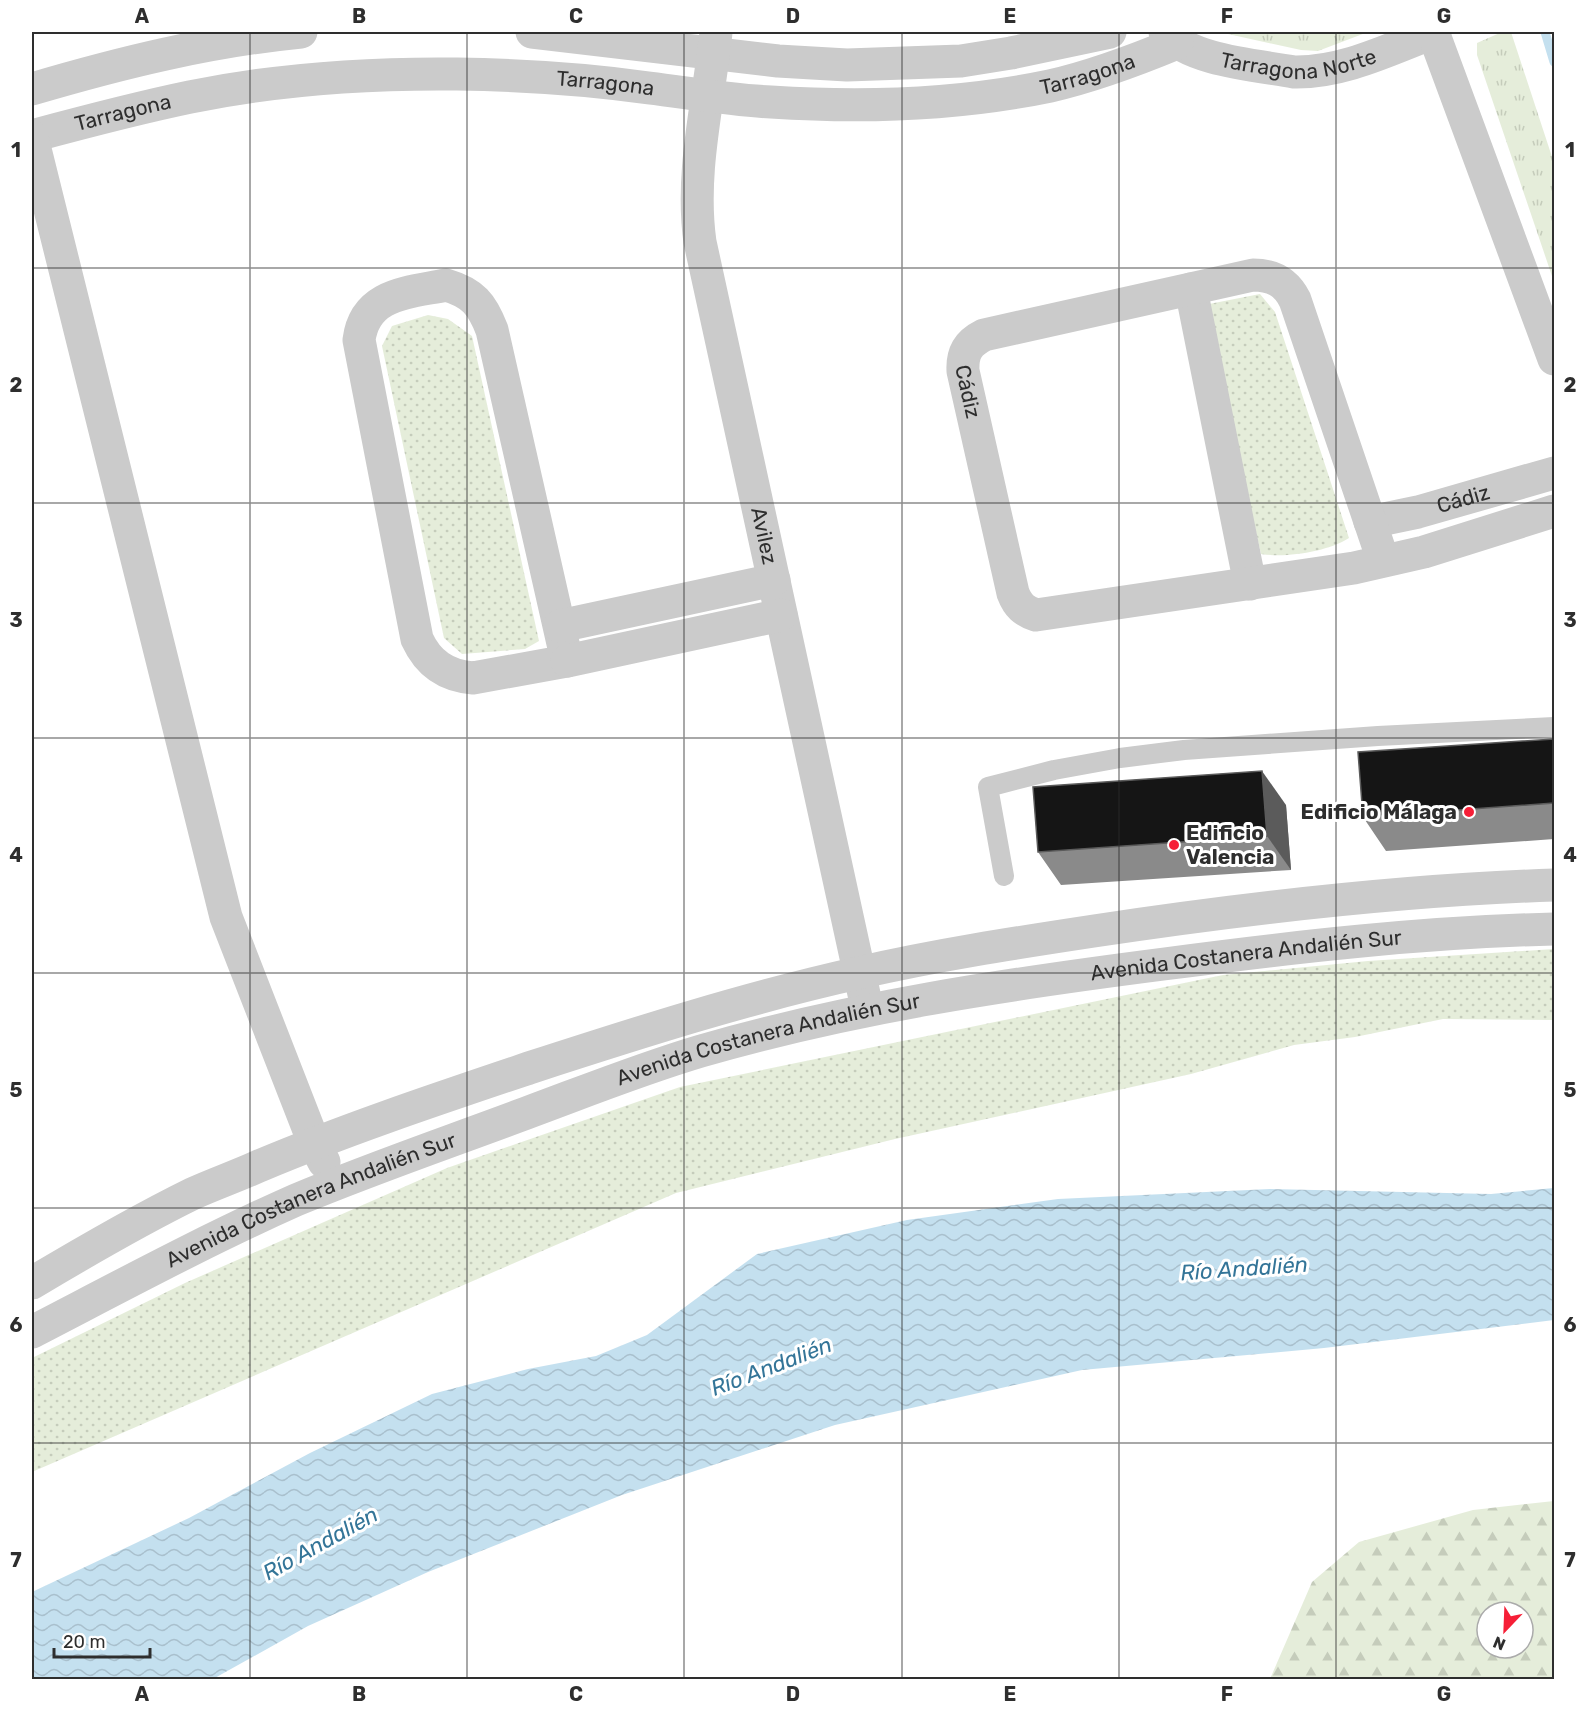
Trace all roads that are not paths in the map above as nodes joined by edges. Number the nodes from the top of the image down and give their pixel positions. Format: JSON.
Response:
{"nodes":[{"id":1,"x":301,"y":32,"type":"edge"},
{"id":2,"x":532,"y":32,"type":"edge"},
{"id":3,"x":1110,"y":32,"type":"edge"},
{"id":4,"x":1434,"y":32,"type":"edge"},
{"id":5,"x":1171,"y":37,"type":"edge"},
{"id":6,"x":715,"y":42,"type":"edge"},
{"id":7,"x":151,"y":44,"type":"edge"},
{"id":8,"x":32,"y":89,"type":"edge"},
{"id":9,"x":708,"y":97,"type":"junction"},
{"id":10,"x":164,"y":102,"type":"junction"},
{"id":11,"x":32,"y":136,"type":"edge"},
{"id":12,"x":1191,"y":289,"type":"junction"},
{"id":13,"x":1554,"y":359,"type":"edge"},
{"id":14,"x":1554,"y":473,"type":"edge"},
{"id":15,"x":1554,"y":511,"type":"edge"},
{"id":16,"x":1370,"y":522,"type":"junction"},
{"id":17,"x":1383,"y":560,"type":"junction"},
{"id":18,"x":774,"y":580,"type":"junction"},
{"id":19,"x":1250,"y":584,"type":"junction"},
{"id":20,"x":781,"y":615,"type":"junction"},
{"id":21,"x":560,"y":626,"type":"junction"},
{"id":22,"x":567,"y":661,"type":"junction"},
{"id":23,"x":1554,"y":727,"type":"edge"},
{"id":24,"x":1004,"y":876,"type":"dead end"},
{"id":25,"x":1554,"y":885,"type":"edge"},
{"id":26,"x":1554,"y":929,"type":"edge"},
{"id":27,"x":859,"y":973,"type":"junction"},
{"id":28,"x":868,"y":1009,"type":"junction"},
{"id":29,"x":314,"y":1143,"type":"junction"},
{"id":30,"x":335,"y":1185,"type":"junction"},
{"id":31,"x":32,"y":1283,"type":"edge"},
{"id":32,"x":32,"y":1332,"type":"edge"}],
"edges":[{"from":1,"to":7,"type":"street"},
{"from":2,"to":6,"type":"street","name":"Tarragona"},
{"from":3,"to":6,"type":"street","name":"Tarragona"},
{"from":4,"to":5,"type":"street","name":"Tarragona Norte"},
{"from":4,"to":13,"type":"street"},
{"from":5,"to":9,"type":"street","name":"Tarragona"},
{"from":6,"to":9,"type":"street","name":"Avilez"},
{"from":7,"to":8,"type":"street"},
{"from":7,"to":10,"type":"street"},
{"from":9,"to":10,"type":"street","name":"Tarragona"},
{"from":9,"to":18,"type":"street","name":"Avilez"},
{"from":10,"to":11,"type":"street","name":"Tarragona"},
{"from":11,"to":29,"type":"street"},
{"from":12,"to":16,"type":"street","name":"Cádiz"},
{"from":12,"to":19,"type":"street"},
{"from":12,"to":19,"type":"street","name":"Cádiz"},
{"from":14,"to":16,"type":"street","name":"Cádiz"},
{"from":15,"to":17,"type":"street","name":"Cádiz"},
{"from":16,"to":17,"type":"street","name":"Cádiz"},
{"from":17,"to":19,"type":"street","name":"Cádiz"},
{"from":18,"to":20,"type":"street","name":"Avilez"},
{"from":18,"to":21,"type":"street"},
{"from":20,"to":22,"type":"street"},
{"from":20,"to":27,"type":"street","name":"Avilez"},
{"from":21,"to":22,"type":"street"},
{"from":21,"to":22,"type":"street"},
{"from":23,"to":24,"type":"lane"},
{"from":25,"to":27,"type":"street","name":"Avenida Costanera Andalién Sur"},
{"from":26,"to":28,"type":"street","name":"Avenida Costanera Andalién Sur"},
{"from":27,"to":28,"type":"street","name":"Avilez"},
{"from":27,"to":29,"type":"street","name":"Avenida Costanera Andalién Sur"},
{"from":28,"to":30,"type":"street","name":"Avenida Costanera Andalién Sur"},
{"from":29,"to":30,"type":"street"},
{"from":29,"to":31,"type":"street","name":"Avenida Costanera Andalién Sur"},
{"from":30,"to":32,"type":"street","name":"Avenida Costanera Andalién Sur"}]}
